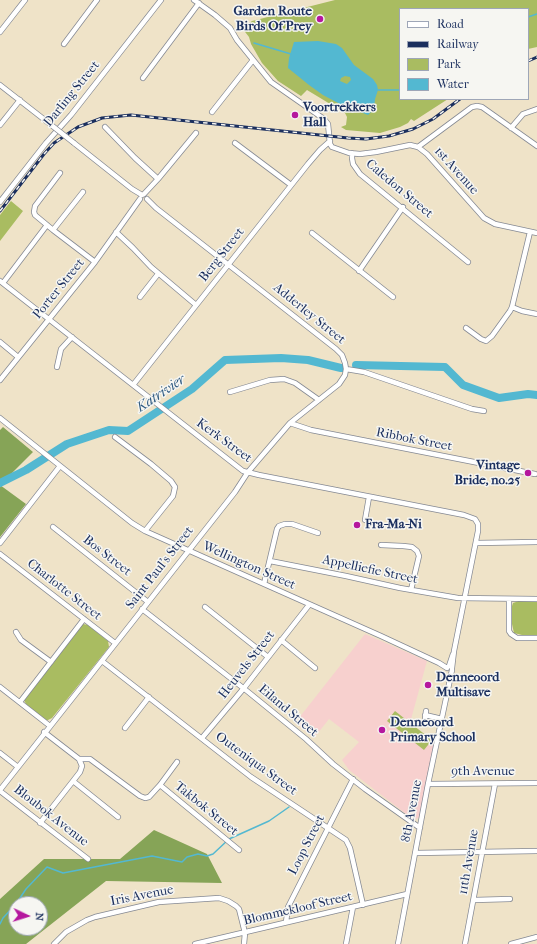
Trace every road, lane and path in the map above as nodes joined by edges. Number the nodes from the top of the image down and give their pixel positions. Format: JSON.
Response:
{"nodes":[{"id":1,"x":26,"y":0,"type":"edge"},
{"id":2,"x":97,"y":0,"type":"edge"},
{"id":3,"x":161,"y":0,"type":"edge"},
{"id":4,"x":194,"y":0,"type":"edge"},
{"id":5,"x":199,"y":3,"type":"junction"},
{"id":6,"x":0,"y":32,"type":"edge"},
{"id":7,"x":64,"y":44,"type":"dead end"},
{"id":8,"x":253,"y":60,"type":"junction"},
{"id":9,"x":143,"y":78,"type":"dead end"},
{"id":10,"x":0,"y":85,"type":"edge"},
{"id":11,"x":20,"y":100,"type":"junction"},
{"id":12,"x":537,"y":109,"type":"edge"},
{"id":13,"x":212,"y":112,"type":"dead end"},
{"id":14,"x":0,"y":125,"type":"edge"},
{"id":15,"x":105,"y":127,"type":"dead end"},
{"id":16,"x":511,"y":128,"type":"junction"},
{"id":17,"x":196,"y":133,"type":"dead end"},
{"id":18,"x":330,"y":141,"type":"junction"},
{"id":19,"x":235,"y":143,"type":"dead end"},
{"id":20,"x":537,"y":146,"type":"edge"},
{"id":21,"x":418,"y":147,"type":"junction"},
{"id":22,"x":352,"y":153,"type":"junction"},
{"id":23,"x":60,"y":174,"type":"dead end"},
{"id":24,"x":158,"y":179,"type":"junction"},
{"id":25,"x":291,"y":185,"type":"junction"},
{"id":26,"x":83,"y":192,"type":"dead end"},
{"id":27,"x":143,"y":198,"type":"junction"},
{"id":28,"x":0,"y":202,"type":"edge"},
{"id":29,"x":402,"y":208,"type":"junction"},
{"id":30,"x":47,"y":226,"type":"junction"},
{"id":31,"x":53,"y":230,"type":"junction"},
{"id":32,"x":116,"y":232,"type":"junction"},
{"id":33,"x":530,"y":232,"type":"junction"},
{"id":34,"x":312,"y":233,"type":"dead end"},
{"id":35,"x":537,"y":233,"type":"edge"},
{"id":36,"x":95,"y":262,"type":"junction"},
{"id":37,"x":468,"y":262,"type":"dead end"},
{"id":38,"x":228,"y":264,"type":"junction"},
{"id":39,"x":359,"y":271,"type":"junction"},
{"id":40,"x":158,"y":274,"type":"junction"},
{"id":41,"x":1,"y":282,"type":"edge"},
{"id":42,"x":140,"y":297,"type":"dead end"},
{"id":43,"x":393,"y":297,"type":"dead end"},
{"id":44,"x":196,"y":305,"type":"junction"},
{"id":45,"x":512,"y":307,"type":"junction"},
{"id":46,"x":537,"y":314,"type":"edge"},
{"id":47,"x":49,"y":319,"type":"junction"},
{"id":48,"x":466,"y":328,"type":"dead end"},
{"id":49,"x":72,"y":337,"type":"junction"},
{"id":50,"x":0,"y":342,"type":"edge"},
{"id":51,"x":18,"y":357,"type":"junction"},
{"id":52,"x":57,"y":367,"type":"dead end"},
{"id":53,"x":346,"y":369,"type":"junction"},
{"id":54,"x":0,"y":380,"type":"edge"},
{"id":55,"x":134,"y":384,"type":"junction"},
{"id":56,"x":230,"y":392,"type":"dead end"},
{"id":57,"x":319,"y":400,"type":"junction"},
{"id":58,"x":484,"y":411,"type":"dead end"},
{"id":59,"x":0,"y":418,"type":"edge"},
{"id":60,"x":290,"y":423,"type":"junction"},
{"id":61,"x":115,"y":437,"type":"dead end"},
{"id":62,"x":60,"y":466,"type":"junction"},
{"id":63,"x":248,"y":472,"type":"junction"},
{"id":64,"x":535,"y":474,"type":"dead end"},
{"id":65,"x":369,"y":497,"type":"junction"},
{"id":66,"x":365,"y":520,"type":"dead end"},
{"id":67,"x":478,"y":524,"type":"joint"},
{"id":68,"x":53,"y":527,"type":"dead end"},
{"id":69,"x":145,"y":531,"type":"junction"},
{"id":70,"x":318,"y":533,"type":"dead end"},
{"id":71,"x":476,"y":542,"type":"junction"},
{"id":72,"x":537,"y":542,"type":"edge"},
{"id":73,"x":0,"y":543,"type":"edge"},
{"id":74,"x":381,"y":545,"type":"dead end"},
{"id":75,"x":188,"y":551,"type":"junction"},
{"id":76,"x":0,"y":554,"type":"edge"},
{"id":77,"x":270,"y":561,"type":"junction"},
{"id":78,"x":264,"y":584,"type":"junction"},
{"id":79,"x":411,"y":590,"type":"junction"},
{"id":80,"x":465,"y":598,"type":"junction"},
{"id":81,"x":509,"y":599,"type":"junction"},
{"id":82,"x":537,"y":599,"type":"edge"},
{"id":83,"x":148,"y":602,"type":"junction"},
{"id":84,"x":309,"y":605,"type":"junction"},
{"id":85,"x":205,"y":607,"type":"dead end"},
{"id":86,"x":142,"y":609,"type":"junction"},
{"id":87,"x":84,"y":619,"type":"junction"},
{"id":88,"x":16,"y":632,"type":"dead end"},
{"id":89,"x":537,"y":638,"type":"edge"},
{"id":90,"x":281,"y":640,"type":"junction"},
{"id":91,"x":115,"y":643,"type":"junction"},
{"id":92,"x":268,"y":657,"type":"junction"},
{"id":93,"x":51,"y":662,"type":"junction"},
{"id":94,"x":102,"y":662,"type":"junction"},
{"id":95,"x":315,"y":668,"type":"dead end"},
{"id":96,"x":450,"y":669,"type":"junction"},
{"id":97,"x":0,"y":687,"type":"edge"},
{"id":98,"x":244,"y":688,"type":"junction"},
{"id":99,"x":149,"y":697,"type":"junction"},
{"id":100,"x":20,"y":702,"type":"junction"},
{"id":101,"x":425,"y":715,"type":"dead end"},
{"id":102,"x":442,"y":718,"type":"junction"},
{"id":103,"x":50,"y":726,"type":"junction"},
{"id":104,"x":125,"y":728,"type":"dead end"},
{"id":105,"x":44,"y":732,"type":"junction"},
{"id":106,"x":202,"y":738,"type":"junction"},
{"id":107,"x":0,"y":753,"type":"edge"},
{"id":108,"x":79,"y":759,"type":"junction"},
{"id":109,"x":177,"y":762,"type":"dead end"},
{"id":110,"x":18,"y":767,"type":"junction"},
{"id":111,"x":353,"y":779,"type":"junction"},
{"id":112,"x":73,"y":781,"type":"junction"},
{"id":113,"x":537,"y":783,"type":"edge"},
{"id":114,"x":428,"y":784,"type":"junction"},
{"id":115,"x":495,"y":784,"type":"junction"},
{"id":116,"x":160,"y":785,"type":"junction"},
{"id":117,"x":0,"y":791,"type":"edge"},
{"id":118,"x":118,"y":817,"type":"dead end"},
{"id":119,"x":40,"y":823,"type":"junction"},
{"id":120,"x":328,"y":828,"type":"junction"},
{"id":121,"x":420,"y":828,"type":"junction"},
{"id":122,"x":239,"y":850,"type":"dead end"},
{"id":123,"x":537,"y":851,"type":"edge"},
{"id":124,"x":481,"y":852,"type":"junction"},
{"id":125,"x":416,"y":853,"type":"junction"},
{"id":126,"x":88,"y":859,"type":"dead end"},
{"id":127,"x":407,"y":894,"type":"junction"},
{"id":128,"x":510,"y":899,"type":"dead end"},
{"id":129,"x":474,"y":900,"type":"junction"},
{"id":130,"x":363,"y":905,"type":"junction"},
{"id":131,"x":353,"y":907,"type":"junction"},
{"id":132,"x":286,"y":922,"type":"junction"},
{"id":133,"x":245,"y":933,"type":"junction"},
{"id":134,"x":537,"y":937,"type":"edge"},
{"id":135,"x":54,"y":944,"type":"edge"},
{"id":136,"x":195,"y":944,"type":"edge"},
{"id":137,"x":244,"y":944,"type":"edge"},
{"id":138,"x":346,"y":944,"type":"edge"},
{"id":139,"x":398,"y":944,"type":"edge"},
{"id":140,"x":465,"y":944,"type":"edge"},
{"id":141,"x":511,"y":944,"type":"edge"}],
"edges":[{"from":1,"to":6,"type":"street"},
{"from":2,"to":7,"type":"street"},
{"from":3,"to":28,"type":"street","name":"Darling Street"},
{"from":4,"to":5,"type":"street"},
{"from":5,"to":8,"type":"street"},
{"from":5,"to":9,"type":"street"},
{"from":8,"to":13,"type":"street"},
{"from":8,"to":18,"type":"street"},
{"from":10,"to":11,"type":"street","name":"Adderley Street"},
{"from":11,"to":14,"type":"street"},
{"from":11,"to":27,"type":"street","name":"Adderley Street","bridge":true},
{"from":12,"to":16,"type":"street"},
{"from":15,"to":24,"type":"street"},
{"from":16,"to":20,"type":"street"},
{"from":16,"to":21,"type":"street"},
{"from":17,"to":24,"type":"street","name":"Porter Street"},
{"from":18,"to":22,"type":"street","name":"Caledon Street"},
{"from":18,"to":25,"type":"street","name":"Berg Street"},
{"from":19,"to":25,"type":"street"},
{"from":21,"to":22,"type":"street","name":"1st Avenue"},
{"from":21,"to":33,"type":"street","name":"1st Avenue"},
{"from":22,"to":29,"type":"street","name":"Caledon Street"},
{"from":23,"to":30,"type":"street"},
{"from":24,"to":27,"type":"street","name":"Porter Street"},
{"from":25,"to":38,"type":"street","name":"Berg Street"},
{"from":26,"to":31,"type":"street"},
{"from":27,"to":32,"type":"street","name":"Porter Street"},
{"from":27,"to":38,"type":"street","name":"Adderley Street"},
{"from":29,"to":37,"type":"street","name":"Caledon Street"},
{"from":29,"to":39,"type":"street"},
{"from":30,"to":31,"type":"street"},
{"from":30,"to":41,"type":"street"},
{"from":31,"to":36,"type":"street"},
{"from":32,"to":36,"type":"street","name":"Porter Street"},
{"from":32,"to":40,"type":"street"},
{"from":33,"to":35,"type":"street","name":"1st Avenue"},
{"from":33,"to":45,"type":"street"},
{"from":34,"to":39,"type":"street"},
{"from":36,"to":47,"type":"street","name":"Porter Street"},
{"from":38,"to":44,"type":"street","name":"Berg Street"},
{"from":38,"to":53,"type":"street","name":"Adderley Street"},
{"from":39,"to":43,"type":"street"},
{"from":40,"to":42,"type":"street"},
{"from":40,"to":44,"type":"street"},
{"from":41,"to":47,"type":"street","name":"Kerk Street"},
{"from":44,"to":55,"type":"street","name":"Berg Street"},
{"from":45,"to":46,"type":"street"},
{"from":45,"to":48,"type":"street"},
{"from":47,"to":49,"type":"street","name":"Kerk Street"},
{"from":47,"to":51,"type":"street","name":"Porter Street"},
{"from":49,"to":52,"type":"street"},
{"from":49,"to":55,"type":"street","name":"Kerk Street"},
{"from":50,"to":51,"type":"street"},
{"from":51,"to":54,"type":"street","name":"Porter Street"},
{"from":53,"to":57,"type":"street","name":"Saint Paul's Street"},
{"from":53,"to":58,"type":"street"},
{"from":55,"to":63,"type":"street","name":"Kerk Street"},
{"from":56,"to":57,"type":"street"},
{"from":57,"to":60,"type":"street","name":"Saint Paul's Street"},
{"from":59,"to":62,"type":"street","name":"Wellington Street"},
{"from":60,"to":63,"type":"street","name":"Saint Paul's Street"},
{"from":60,"to":64,"type":"street","name":"Ribbok Street"},
{"from":61,"to":69,"type":"street"},
{"from":62,"to":69,"type":"street","name":"Wellington Street"},
{"from":62,"to":73,"type":"street"},
{"from":63,"to":65,"type":"street","name":"Kerk Street"},
{"from":63,"to":75,"type":"street","name":"Saint Paul's Street"},
{"from":65,"to":66,"type":"street"},
{"from":65,"to":67,"type":"street","name":"Kerk Street"},
{"from":67,"to":71,"type":"street","name":"8th Avenue"},
{"from":68,"to":83,"type":"street","name":"Bos Street"},
{"from":69,"to":75,"type":"street","name":"Wellington Street"},
{"from":70,"to":77,"type":"street"},
{"from":71,"to":72,"type":"street"},
{"from":71,"to":80,"type":"street","name":"8th Avenue"},
{"from":74,"to":79,"type":"street"},
{"from":75,"to":78,"type":"street","name":"Wellington Street"},
{"from":75,"to":83,"type":"street","name":"Saint Paul's Street"},
{"from":76,"to":87,"type":"street","name":"Charlotte Street"},
{"from":77,"to":78,"type":"street"},
{"from":77,"to":79,"type":"street","name":"Appelliefie Street"},
{"from":78,"to":84,"type":"street","name":"Wellington Street"},
{"from":79,"to":80,"type":"street","name":"Appelliefie Street"},
{"from":80,"to":81,"type":"street","name":"Appelliefie Street"},
{"from":80,"to":96,"type":"street","name":"8th Avenue"},
{"from":81,"to":82,"type":"street","name":"Appelliefie Street"},
{"from":81,"to":89,"type":"street"},
{"from":83,"to":86,"type":"street","name":"Saint Paul's Street"},
{"from":84,"to":90,"type":"street","name":"Heuvels Street"},
{"from":84,"to":96,"type":"street","name":"Wellington Street"},
{"from":85,"to":92,"type":"street"},
{"from":86,"to":91,"type":"street","name":"Saint Paul's Street"},
{"from":86,"to":98,"type":"street","name":"Eiland Street"},
{"from":87,"to":91,"type":"street","name":"Charlotte Street"},
{"from":87,"to":93,"type":"street"},
{"from":88,"to":93,"type":"street"},
{"from":90,"to":92,"type":"street","name":"Heuvels Street"},
{"from":90,"to":95,"type":"street"},
{"from":91,"to":94,"type":"street","name":"Saint Paul's Street"},
{"from":92,"to":98,"type":"street","name":"Heuvels Street"},
{"from":93,"to":100,"type":"street"},
{"from":94,"to":99,"type":"street","name":"Outeniqua Street"},
{"from":94,"to":103,"type":"street","name":"Saint Paul's Street"},
{"from":96,"to":102,"type":"street","name":"8th Avenue"},
{"from":97,"to":100,"type":"street"},
{"from":98,"to":106,"type":"street","name":"Heuvels Street"},
{"from":98,"to":111,"type":"street","name":"Eiland Street"},
{"from":99,"to":104,"type":"street"},
{"from":99,"to":106,"type":"street","name":"Outeniqua Street"},
{"from":100,"to":103,"type":"street"},
{"from":101,"to":102,"type":"street"},
{"from":102,"to":114,"type":"street","name":"8th Avenue"},
{"from":103,"to":105,"type":"street","name":"Saint Paul's Street"},
{"from":105,"to":108,"type":"street"},
{"from":105,"to":110,"type":"street","name":"Saint Paul's Street"},
{"from":106,"to":120,"type":"street","name":"Outeniqua Street"},
{"from":107,"to":110,"type":"street"},
{"from":108,"to":112,"type":"street"},
{"from":108,"to":116,"type":"street","name":"Takbok Street"},
{"from":109,"to":116,"type":"street","name":"Takbok Street"},
{"from":110,"to":117,"type":"street","name":"Saint Paul's Street"},
{"from":111,"to":120,"type":"street","name":"Loop Street"},
{"from":111,"to":121,"type":"street","name":"Eiland Street"},
{"from":112,"to":118,"type":"street"},
{"from":112,"to":119,"type":"street"},
{"from":113,"to":115,"type":"street","name":"9th Avenue"},
{"from":114,"to":115,"type":"street","name":"9th Avenue"},
{"from":114,"to":121,"type":"street","name":"8th Avenue"},
{"from":115,"to":124,"type":"street","name":"11th Avenue"},
{"from":116,"to":122,"type":"street","name":"Takbok Street"},
{"from":117,"to":119,"type":"street","name":"Bloubok Avenue"},
{"from":119,"to":126,"type":"street","name":"Bloubok Avenue"},
{"from":120,"to":130,"type":"street","name":"Outeniqua Street"},
{"from":120,"to":132,"type":"street","name":"Loop Street"},
{"from":121,"to":125,"type":"street","name":"8th Avenue"},
{"from":123,"to":124,"type":"street"},
{"from":124,"to":125,"type":"street"},
{"from":124,"to":129,"type":"street","name":"11th Avenue"},
{"from":125,"to":127,"type":"street","name":"8th Avenue"},
{"from":127,"to":130,"type":"street","name":"Blommekloof Street"},
{"from":127,"to":139,"type":"street","name":"8th Avenue"},
{"from":128,"to":129,"type":"street"},
{"from":129,"to":140,"type":"street","name":"11th Avenue"},
{"from":130,"to":131,"type":"street","name":"Blommekloof Street"},
{"from":131,"to":132,"type":"street","name":"Blommekloof Street"},
{"from":131,"to":138,"type":"street"},
{"from":132,"to":133,"type":"street","name":"Blommekloof Street"},
{"from":133,"to":135,"type":"street","name":"Iris Avenue"},
{"from":133,"to":136,"type":"street","name":"Blommekloof Street"},
{"from":133,"to":137,"type":"street","name":"Iris Avenue"},
{"from":134,"to":141,"type":"street"}]}
